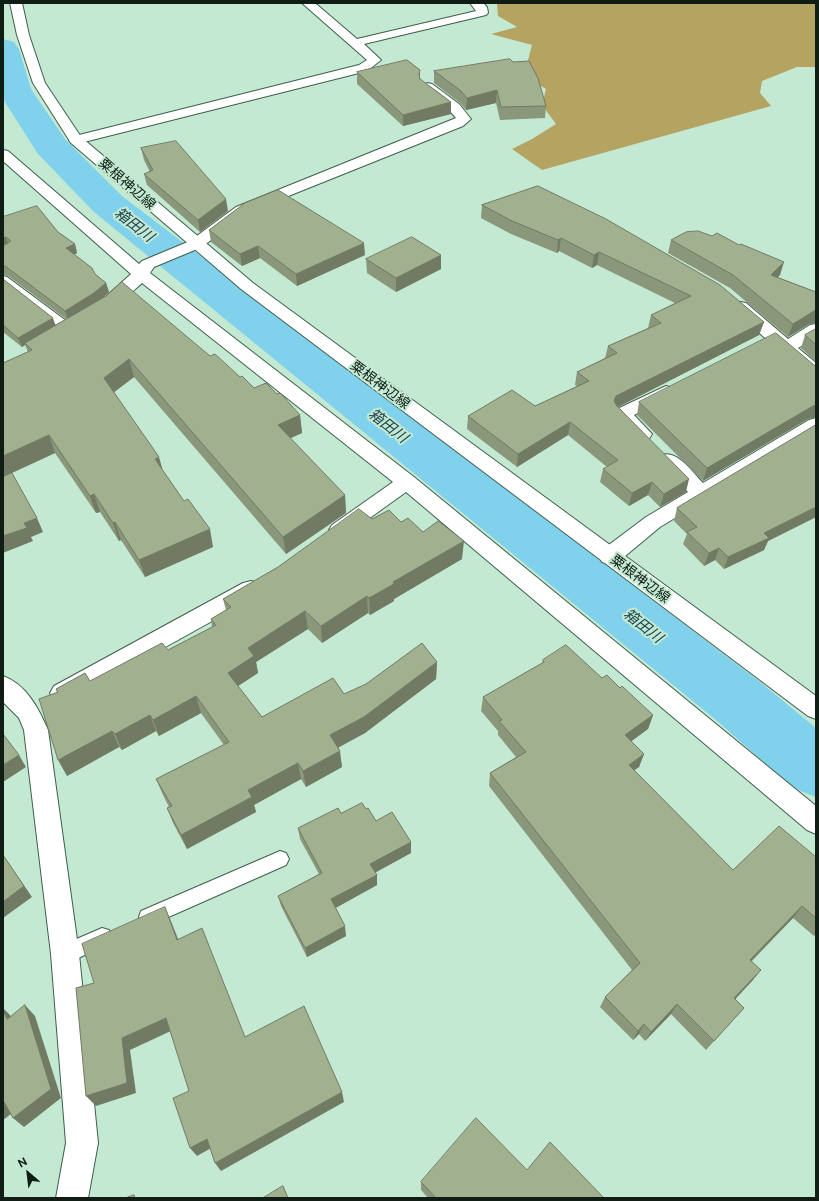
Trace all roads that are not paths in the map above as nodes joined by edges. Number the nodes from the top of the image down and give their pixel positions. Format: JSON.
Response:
{"nodes":[{"id":1,"x":16,"y":3,"type":"edge"},
{"id":2,"x":308,"y":3,"type":"edge"},
{"id":3,"x":476,"y":3,"type":"edge"},
{"id":4,"x":354,"y":44,"type":"junction"},
{"id":5,"x":426,"y":86,"type":"edge"},
{"id":6,"x":76,"y":140,"type":"junction"},
{"id":7,"x":3,"y":154,"type":"edge"},
{"id":8,"x":193,"y":245,"type":"junction"},
{"id":9,"x":145,"y":269,"type":"junction"},
{"id":10,"x":3,"y":279,"type":"edge"},
{"id":11,"x":729,"y":297,"type":"edge"},
{"id":12,"x":74,"y":326,"type":"joint"},
{"id":13,"x":816,"y":329,"type":"edge"},
{"id":14,"x":774,"y":342,"type":"junction"},
{"id":15,"x":816,"y":373,"type":"edge"},
{"id":16,"x":684,"y":382,"type":"edge"},
{"id":17,"x":816,"y":424,"type":"edge"},
{"id":18,"x":407,"y":482,"type":"junction"},
{"id":19,"x":701,"y":492,"type":"junction"},
{"id":20,"x":324,"y":541,"type":"edge"},
{"id":21,"x":610,"y":556,"type":"junction"},
{"id":22,"x":265,"y":581,"type":"edge"},
{"id":23,"x":3,"y":686,"type":"edge"},
{"id":24,"x":816,"y":709,"type":"edge"},
{"id":25,"x":28,"y":712,"type":"junction"},
{"id":26,"x":816,"y":822,"type":"edge"},
{"id":27,"x":280,"y":859,"type":"dead end"},
{"id":28,"x":64,"y":954,"type":"junction"},
{"id":29,"x":72,"y":1198,"type":"edge"}],
"edges":[{"from":1,"to":6,"type":"street","name":"粟根神辺線"},
{"from":2,"to":4,"type":"street"},
{"from":3,"to":4,"type":"street"},
{"from":4,"to":6,"type":"street"},
{"from":5,"to":8,"type":"street"},
{"from":6,"to":8,"type":"street","name":"粟根神辺線"},
{"from":7,"to":9,"type":"street"},
{"from":8,"to":9,"type":"street"},
{"from":8,"to":21,"type":"street","name":"粟根神辺線"},
{"from":9,"to":12,"type":"street"},
{"from":9,"to":18,"type":"street"},
{"from":10,"to":12,"type":"lane"},
{"from":11,"to":14,"type":"street"},
{"from":13,"to":14,"type":"street"},
{"from":14,"to":15,"type":"street"},
{"from":16,"to":19,"type":"street"},
{"from":17,"to":19,"type":"street"},
{"from":18,"to":20,"type":"street"},
{"from":18,"to":26,"type":"street"},
{"from":19,"to":21,"type":"street"},
{"from":21,"to":24,"type":"street","name":"粟根神辺線"},
{"from":22,"to":25,"type":"street"},
{"from":23,"to":25,"type":"street"},
{"from":25,"to":28,"type":"street"},
{"from":27,"to":28,"type":"lane"},
{"from":28,"to":29,"type":"street"}]}
